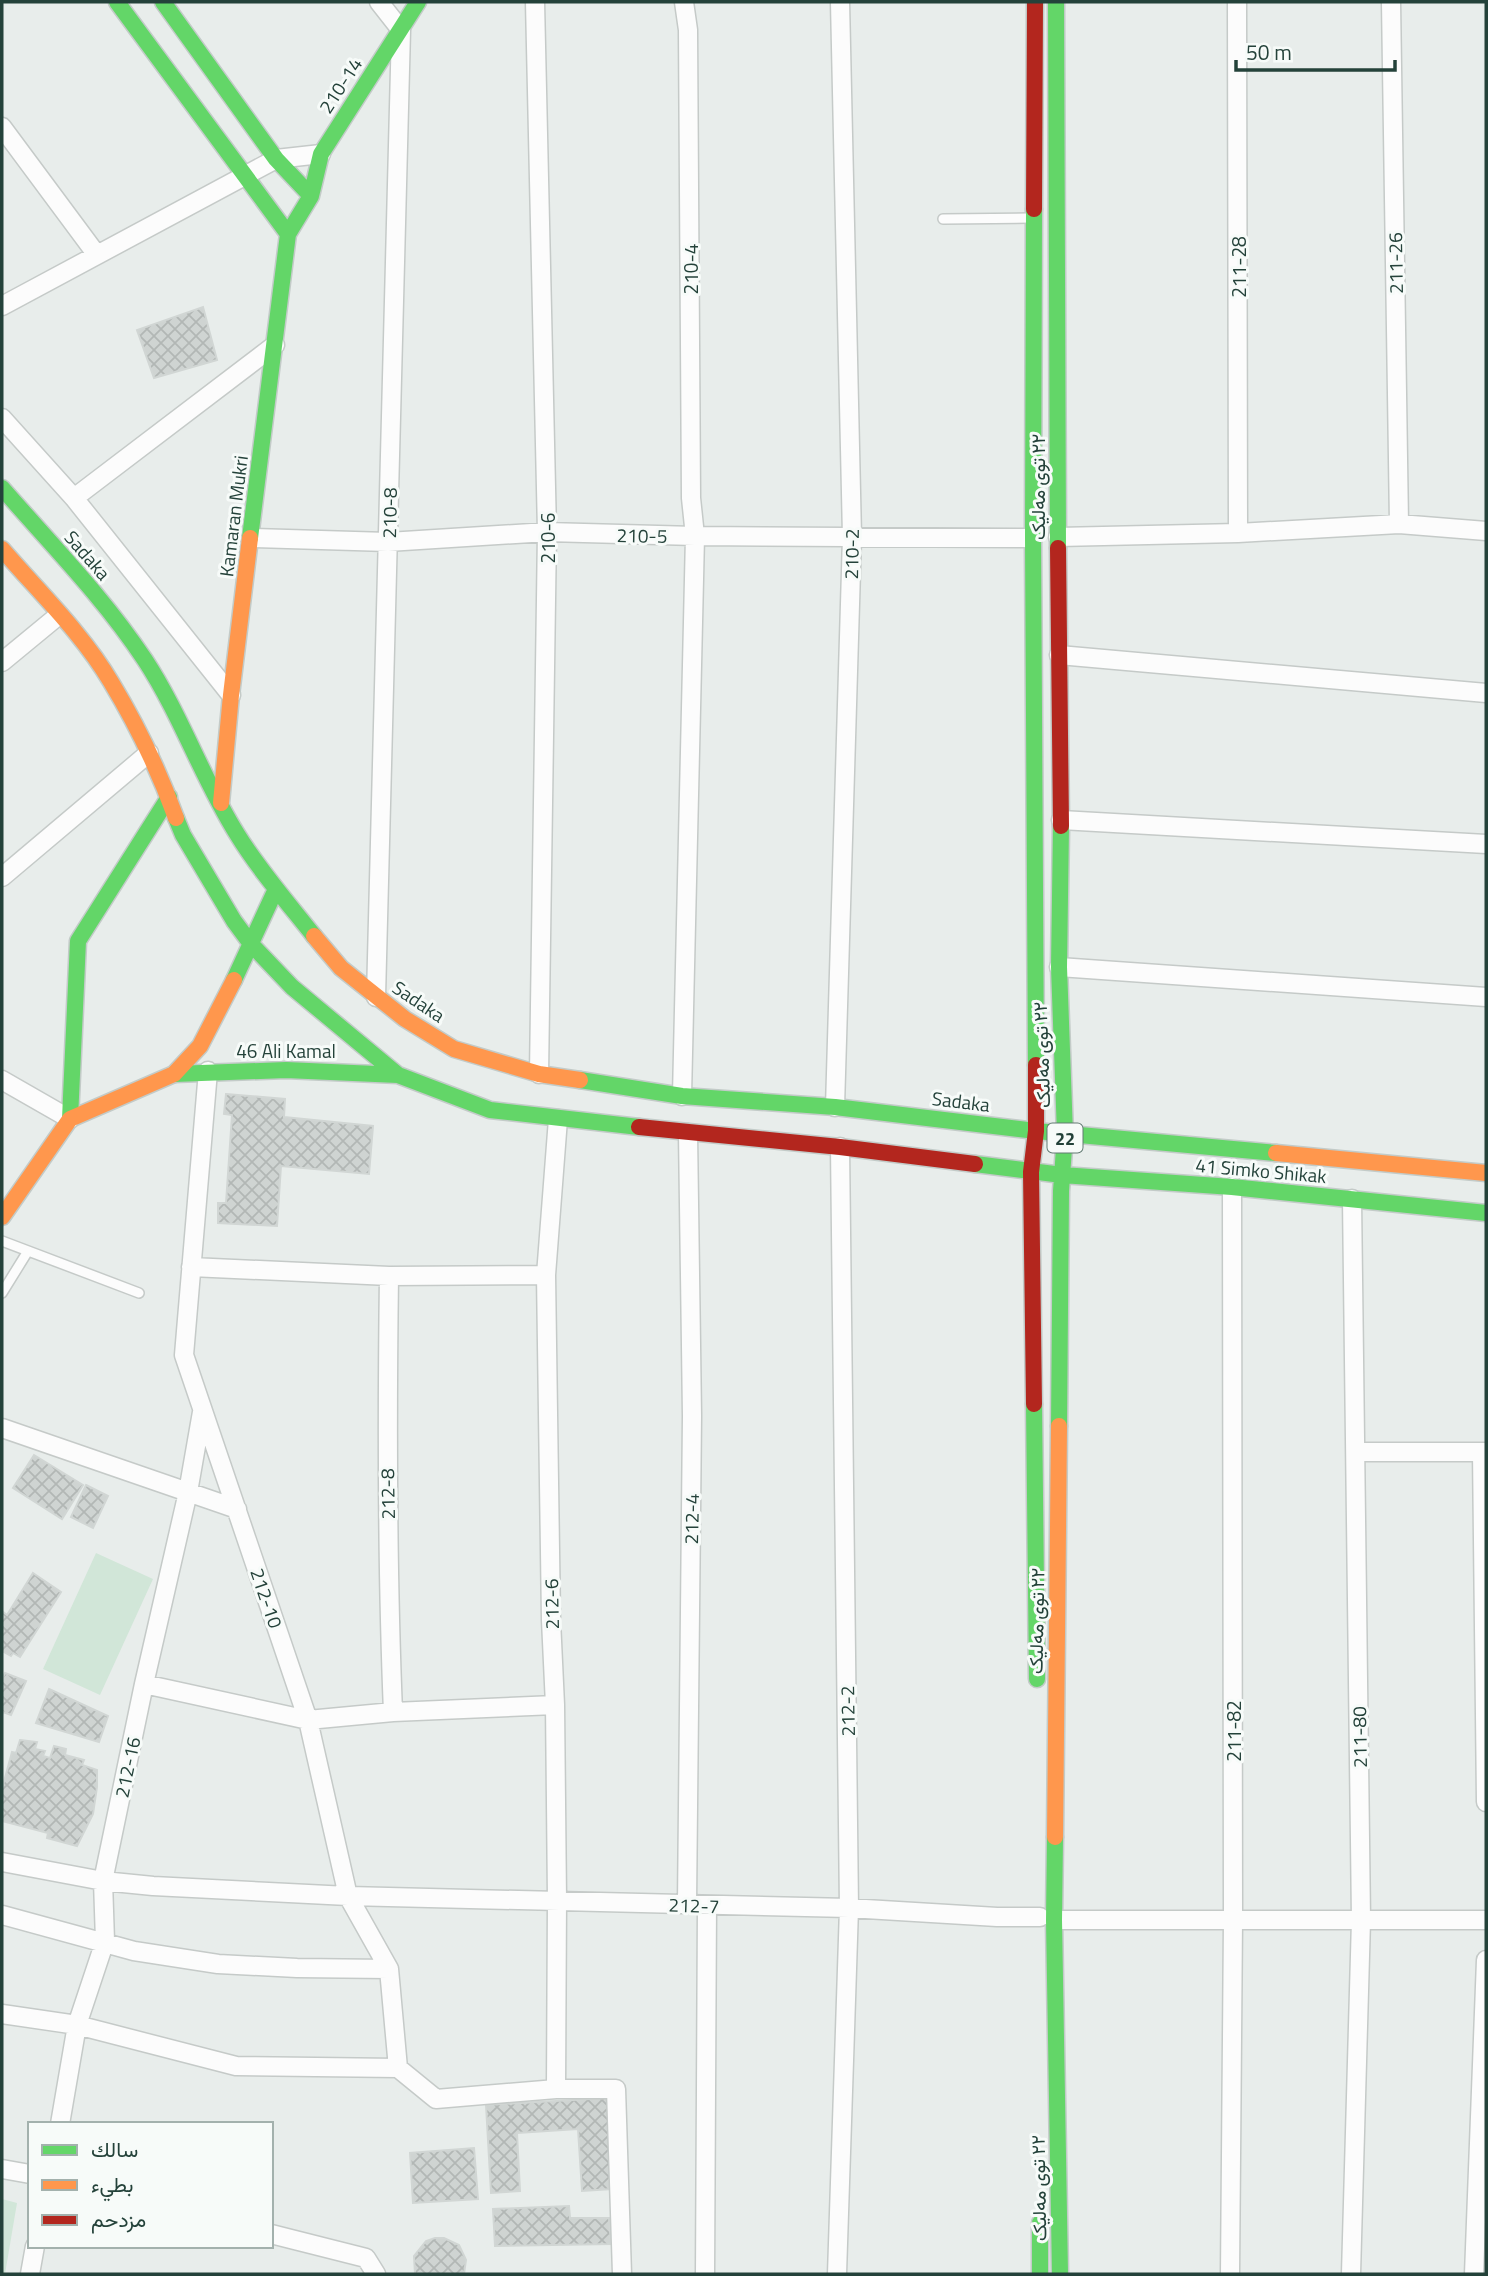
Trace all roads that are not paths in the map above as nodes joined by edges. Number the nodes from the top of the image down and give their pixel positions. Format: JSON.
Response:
{"nodes":[{"id":1,"x":117,"y":2,"type":"edge"},
{"id":2,"x":163,"y":2,"type":"edge"},
{"id":3,"x":379,"y":2,"type":"edge"},
{"id":4,"x":418,"y":2,"type":"edge"},
{"id":5,"x":535,"y":2,"type":"edge"},
{"id":6,"x":684,"y":2,"type":"edge"},
{"id":7,"x":840,"y":2,"type":"edge"},
{"id":8,"x":1035,"y":2,"type":"edge"},
{"id":9,"x":1056,"y":2,"type":"edge"},
{"id":10,"x":1237,"y":2,"type":"edge"},
{"id":11,"x":1391,"y":2,"type":"edge"},
{"id":12,"x":401,"y":30,"type":"junction"},
{"id":13,"x":2,"y":127,"type":"edge"},
{"id":14,"x":321,"y":155,"type":"junction"},
{"id":15,"x":276,"y":159,"type":"junction"},
{"id":16,"x":244,"y":175,"type":"junction"},
{"id":17,"x":311,"y":196,"type":"junction"},
{"id":18,"x":1034,"y":218,"type":"junction"},
{"id":19,"x":943,"y":219,"type":"dead end"},
{"id":20,"x":288,"y":234,"type":"junction"},
{"id":21,"x":97,"y":255,"type":"junction"},
{"id":22,"x":2,"y":306,"type":"edge"},
{"id":23,"x":275,"y":345,"type":"junction"},
{"id":24,"x":2,"y":418,"type":"edge"},
{"id":25,"x":2,"y":488,"type":"edge"},
{"id":26,"x":74,"y":498,"type":"junction"},
{"id":27,"x":1399,"y":524,"type":"junction"},
{"id":28,"x":1486,"y":531,"type":"edge"},
{"id":29,"x":547,"y":532,"type":"junction"},
{"id":30,"x":1238,"y":533,"type":"junction"},
{"id":31,"x":695,"y":536,"type":"junction"},
{"id":32,"x":852,"y":537,"type":"junction"},
{"id":33,"x":1058,"y":537,"type":"junction"},
{"id":34,"x":252,"y":538,"type":"junction"},
{"id":35,"x":1033,"y":538,"type":"junction"},
{"id":36,"x":388,"y":541,"type":"junction"},
{"id":37,"x":2,"y":549,"type":"edge"},
{"id":38,"x":59,"y":615,"type":"junction"},
{"id":39,"x":1059,"y":655,"type":"junction"},
{"id":40,"x":2,"y":662,"type":"edge"},
{"id":41,"x":1486,"y":693,"type":"edge"},
{"id":42,"x":231,"y":695,"type":"junction"},
{"id":43,"x":149,"y":753,"type":"junction"},
{"id":44,"x":169,"y":797,"type":"junction"},
{"id":45,"x":221,"y":803,"type":"junction"},
{"id":46,"x":1061,"y":820,"type":"junction"},
{"id":47,"x":1486,"y":844,"type":"edge"},
{"id":48,"x":2,"y":877,"type":"edge"},
{"id":49,"x":276,"y":889,"type":"junction"},
{"id":50,"x":251,"y":944,"type":"junction"},
{"id":51,"x":1059,"y":967,"type":"junction"},
{"id":52,"x":376,"y":997,"type":"junction"},
{"id":53,"x":1486,"y":997,"type":"edge"},
{"id":54,"x":208,"y":1071,"type":"junction"},
{"id":55,"x":174,"y":1074,"type":"junction"},
{"id":56,"x":539,"y":1074,"type":"junction"},
{"id":57,"x":398,"y":1075,"type":"junction"},
{"id":58,"x":2,"y":1080,"type":"edge"},
{"id":59,"x":682,"y":1096,"type":"junction"},
{"id":60,"x":835,"y":1107,"type":"junction"},
{"id":61,"x":70,"y":1119,"type":"junction"},
{"id":62,"x":558,"y":1119,"type":"junction"},
{"id":63,"x":1036,"y":1131,"type":"junction"},
{"id":64,"x":688,"y":1133,"type":"junction"},
{"id":65,"x":1065,"y":1134,"type":"junction"},
{"id":66,"x":840,"y":1147,"type":"junction"},
{"id":67,"x":1031,"y":1172,"type":"junction"},
{"id":68,"x":1486,"y":1173,"type":"edge"},
{"id":69,"x":1062,"y":1175,"type":"junction"},
{"id":70,"x":1231,"y":1187,"type":"junction"},
{"id":71,"x":1352,"y":1199,"type":"junction"},
{"id":72,"x":1486,"y":1213,"type":"edge"},
{"id":73,"x":2,"y":1217,"type":"edge"},
{"id":74,"x":2,"y":1241,"type":"edge"},
{"id":75,"x":28,"y":1251,"type":"junction"},
{"id":76,"x":191,"y":1267,"type":"junction"},
{"id":77,"x":546,"y":1275,"type":"junction"},
{"id":78,"x":389,"y":1276,"type":"junction"},
{"id":79,"x":2,"y":1293,"type":"edge"},
{"id":80,"x":139,"y":1293,"type":"dead end"},
{"id":81,"x":203,"y":1410,"type":"junction"},
{"id":82,"x":2,"y":1427,"type":"edge"},
{"id":83,"x":1356,"y":1452,"type":"junction"},
{"id":84,"x":1484,"y":1452,"type":"edge"},
{"id":85,"x":188,"y":1492,"type":"junction"},
{"id":86,"x":237,"y":1509,"type":"junction"},
{"id":87,"x":144,"y":1684,"type":"junction"},
{"id":88,"x":1038,"y":1693,"type":"dead end"},
{"id":89,"x":555,"y":1705,"type":"junction"},
{"id":90,"x":393,"y":1712,"type":"junction"},
{"id":91,"x":308,"y":1720,"type":"junction"},
{"id":92,"x":1486,"y":1802,"type":"edge"},
{"id":93,"x":1039,"y":1819,"type":"dead end"},
{"id":94,"x":2,"y":1862,"type":"edge"},
{"id":95,"x":103,"y":1881,"type":"junction"},
{"id":96,"x":348,"y":1896,"type":"junction"},
{"id":97,"x":557,"y":1900,"type":"junction"},
{"id":98,"x":687,"y":1905,"type":"junction"},
{"id":99,"x":707,"y":1905,"type":"junction"},
{"id":100,"x":849,"y":1908,"type":"junction"},
{"id":101,"x":2,"y":1915,"type":"edge"},
{"id":102,"x":1047,"y":1918,"type":"junction"},
{"id":103,"x":1233,"y":1920,"type":"junction"},
{"id":104,"x":1361,"y":1920,"type":"junction"},
{"id":105,"x":1486,"y":1920,"type":"edge"},
{"id":106,"x":105,"y":1941,"type":"junction"},
{"id":107,"x":1486,"y":1959,"type":"edge"},
{"id":108,"x":390,"y":1969,"type":"junction"},
{"id":109,"x":2,"y":2014,"type":"edge"},
{"id":110,"x":77,"y":2025,"type":"junction"},
{"id":111,"x":1040,"y":2054,"type":"dead end"},
{"id":112,"x":398,"y":2068,"type":"junction"},
{"id":113,"x":556,"y":2089,"type":"junction"},
{"id":114,"x":60,"y":2122,"type":"edge"},
{"id":115,"x":2,"y":2169,"type":"edge"},
{"id":116,"x":28,"y":2175,"type":"edge"},
{"id":117,"x":1040,"y":2206,"type":"dead end"},
{"id":118,"x":273,"y":2235,"type":"edge"},
{"id":119,"x":35,"y":2248,"type":"edge"},
{"id":120,"x":30,"y":2274,"type":"edge"},
{"id":121,"x":376,"y":2274,"type":"edge"},
{"id":122,"x":622,"y":2274,"type":"edge"},
{"id":123,"x":705,"y":2274,"type":"edge"},
{"id":124,"x":837,"y":2274,"type":"edge"},
{"id":125,"x":1040,"y":2274,"type":"edge"},
{"id":126,"x":1060,"y":2274,"type":"edge"},
{"id":127,"x":1230,"y":2274,"type":"edge"},
{"id":128,"x":1351,"y":2274,"type":"edge"},
{"id":129,"x":1474,"y":2274,"type":"edge"}],
"edges":[{"from":1,"to":16,"type":"main road"},
{"from":2,"to":15,"type":"main road"},
{"from":3,"to":12,"type":"street"},
{"from":4,"to":12,"type":"main road","name":"210-14"},
{"from":5,"to":29,"type":"street","name":"210-6"},
{"from":6,"to":31,"type":"street","name":"210-4"},
{"from":7,"to":32,"type":"street","name":"210-2"},
{"from":8,"to":18,"type":"main road","name":"٢٢ توی مەلیک","number":"22"},
{"from":9,"to":33,"type":"main road","name":"٢٢ توی مەلیک","number":"22"},
{"from":10,"to":30,"type":"street","name":"211-28"},
{"from":11,"to":27,"type":"street","name":"211-26"},
{"from":12,"to":14,"type":"main road","name":"210-14"},
{"from":12,"to":36,"type":"street","name":"210-8"},
{"from":13,"to":21,"type":"street"},
{"from":14,"to":15,"type":"street"},
{"from":14,"to":17,"type":"main road","name":"210-14"},
{"from":15,"to":16,"type":"street"},
{"from":15,"to":17,"type":"main road"},
{"from":16,"to":20,"type":"main road"},
{"from":16,"to":21,"type":"street"},
{"from":17,"to":20,"type":"main road","name":"Kamaran Mukri"},
{"from":18,"to":19,"type":"lane"},
{"from":18,"to":35,"type":"main road","name":"٢٢ توی مەلیک","number":"22"},
{"from":20,"to":23,"type":"main road","name":"Kamaran Mukri"},
{"from":21,"to":22,"type":"street"},
{"from":23,"to":26,"type":"street"},
{"from":23,"to":34,"type":"main road","name":"Kamaran Mukri"},
{"from":24,"to":26,"type":"street"},
{"from":25,"to":45,"type":"main road","name":"Sadaka"},
{"from":26,"to":42,"type":"street"},
{"from":27,"to":28,"type":"street"},
{"from":27,"to":30,"type":"street"},
{"from":29,"to":31,"type":"street","name":"210-5"},
{"from":29,"to":36,"type":"street","name":"210-5"},
{"from":29,"to":56,"type":"street","name":"210-6"},
{"from":30,"to":33,"type":"street"},
{"from":31,"to":32,"type":"street","name":"210-5"},
{"from":31,"to":59,"type":"street","name":"210-4"},
{"from":32,"to":35,"type":"street","name":"210-5"},
{"from":32,"to":60,"type":"street","name":"210-2"},
{"from":33,"to":39,"type":"main road","name":"٢٢ توی مەلیک","number":"22"},
{"from":34,"to":36,"type":"street","name":"210-5"},
{"from":34,"to":42,"type":"main road","name":"Kamaran Mukri"},
{"from":35,"to":63,"type":"main road","name":"٢٢ توی مەلیک","number":"22"},
{"from":36,"to":52,"type":"street","name":"210-8"},
{"from":37,"to":38,"type":"main road"},
{"from":38,"to":40,"type":"street"},
{"from":38,"to":43,"type":"main road"},
{"from":39,"to":41,"type":"street"},
{"from":39,"to":46,"type":"main road","name":"٢٢ توی مەلیک","number":"22"},
{"from":42,"to":45,"type":"main road","name":"Kamaran Mukri"},
{"from":43,"to":44,"type":"main road"},
{"from":43,"to":48,"type":"street"},
{"from":44,"to":50,"type":"main road"},
{"from":44,"to":61,"type":"main road"},
{"from":45,"to":49,"type":"main road","name":"Sadaka"},
{"from":46,"to":47,"type":"street"},
{"from":46,"to":51,"type":"main road","name":"٢٢ توی مەلیک","number":"22"},
{"from":49,"to":50,"type":"main road","name":"46 Ali Kamal"},
{"from":49,"to":52,"type":"main road","name":"Sadaka"},
{"from":50,"to":55,"type":"main road","name":"46 Ali Kamal"},
{"from":50,"to":57,"type":"main road"},
{"from":51,"to":53,"type":"street"},
{"from":51,"to":65,"type":"main road","name":"٢٢ توی مەلیک","number":"22"},
{"from":52,"to":56,"type":"main road","name":"Sadaka"},
{"from":54,"to":55,"type":"main road","name":"46 Ali Kamal"},
{"from":54,"to":57,"type":"main road","name":"46 Ali Kamal"},
{"from":54,"to":76,"type":"street","name":"212-10"},
{"from":55,"to":61,"type":"main road","name":"46 Ali Kamal"},
{"from":56,"to":59,"type":"main road","name":"Sadaka"},
{"from":57,"to":62,"type":"main road","name":"41 Simko Shikak"},
{"from":58,"to":61,"type":"street"},
{"from":59,"to":60,"type":"main road","name":"Sadaka"},
{"from":60,"to":63,"type":"main road","name":"Sadaka"},
{"from":61,"to":73,"type":"main road"},
{"from":62,"to":64,"type":"main road","name":"41 Simko Shikak"},
{"from":62,"to":77,"type":"street","name":"212-6"},
{"from":63,"to":65,"type":"main road","name":"Sadaka"},
{"from":63,"to":67,"type":"main road","name":"٢٢ توی مەلیک","number":"22"},
{"from":64,"to":66,"type":"main road","name":"41 Simko Shikak"},
{"from":64,"to":98,"type":"street","name":"212-4"},
{"from":65,"to":68,"type":"main road","name":"41 Simko Shikak"},
{"from":65,"to":69,"type":"main road","name":"٢٢ توی مەلیک","number":"22"},
{"from":66,"to":67,"type":"main road","name":"41 Simko Shikak"},
{"from":66,"to":100,"type":"street","name":"212-2"},
{"from":67,"to":69,"type":"main road","name":"41 Simko Shikak"},
{"from":67,"to":88,"type":"main road","name":"٢٢ توی مەلیک","number":"22"},
{"from":69,"to":70,"type":"main road","name":"41 Simko Shikak"},
{"from":69,"to":102,"type":"main road","name":"٢٢ توی مەلیک","number":"22"},
{"from":70,"to":71,"type":"main road","name":"41 Simko Shikak"},
{"from":70,"to":103,"type":"street","name":"211-82"},
{"from":71,"to":72,"type":"main road","name":"41 Simko Shikak"},
{"from":71,"to":83,"type":"street","name":"211-80"},
{"from":74,"to":75,"type":"lane"},
{"from":75,"to":79,"type":"lane"},
{"from":75,"to":80,"type":"lane"},
{"from":76,"to":78,"type":"street"},
{"from":76,"to":81,"type":"street","name":"212-10"},
{"from":77,"to":78,"type":"street"},
{"from":77,"to":89,"type":"street","name":"212-6"},
{"from":78,"to":90,"type":"street","name":"212-8"},
{"from":81,"to":85,"type":"street","name":"212-16"},
{"from":81,"to":86,"type":"street","name":"212-10"},
{"from":82,"to":85,"type":"street"},
{"from":83,"to":84,"type":"street"},
{"from":83,"to":104,"type":"street","name":"211-80"},
{"from":84,"to":92,"type":"street"},
{"from":85,"to":86,"type":"street"},
{"from":85,"to":87,"type":"street","name":"212-16"},
{"from":86,"to":91,"type":"street","name":"212-10"},
{"from":87,"to":91,"type":"street"},
{"from":87,"to":95,"type":"street","name":"212-16"},
{"from":89,"to":90,"type":"street"},
{"from":89,"to":97,"type":"street","name":"212-6"},
{"from":90,"to":91,"type":"street"},
{"from":91,"to":96,"type":"street","name":"212-10"},
{"from":93,"to":102,"type":"main road","name":"٢٢ توی مەلیک","number":"22"},
{"from":94,"to":95,"type":"street","name":"212-7"},
{"from":95,"to":96,"type":"street","name":"212-7"},
{"from":95,"to":106,"type":"street","name":"212-16"},
{"from":96,"to":97,"type":"street","name":"212-7"},
{"from":96,"to":108,"type":"street","name":"212-10"},
{"from":97,"to":98,"type":"street","name":"212-7"},
{"from":97,"to":113,"type":"street","name":"212-6"},
{"from":98,"to":99,"type":"street","name":"212-7"},
{"from":99,"to":100,"type":"street","name":"212-7"},
{"from":99,"to":123,"type":"street"},
{"from":100,"to":102,"type":"street","name":"212-7"},
{"from":100,"to":124,"type":"street","name":"212-2"},
{"from":101,"to":106,"type":"street"},
{"from":102,"to":103,"type":"street","name":"212-7"},
{"from":102,"to":111,"type":"main road","name":"٢٢ توی مەلیک","number":"22"},
{"from":102,"to":126,"type":"main road","name":"٢٢ توی مەلیک","number":"22"},
{"from":103,"to":104,"type":"street","name":"212-7"},
{"from":103,"to":127,"type":"street","name":"211-82"},
{"from":104,"to":105,"type":"street","name":"212-7"},
{"from":104,"to":128,"type":"street","name":"211-80"},
{"from":106,"to":108,"type":"street"},
{"from":106,"to":110,"type":"street","name":"212-16"},
{"from":107,"to":129,"type":"street"},
{"from":108,"to":112,"type":"street","name":"212-10"},
{"from":109,"to":110,"type":"street"},
{"from":110,"to":112,"type":"street"},
{"from":110,"to":114,"type":"street","name":"212-16"},
{"from":112,"to":113,"type":"street"},
{"from":113,"to":122,"type":"street"},
{"from":115,"to":116,"type":"street"},
{"from":117,"to":125,"type":"main road","name":"٢٢ توی مەلیک"},
{"from":118,"to":121,"type":"street"},
{"from":119,"to":120,"type":"street"}]}
